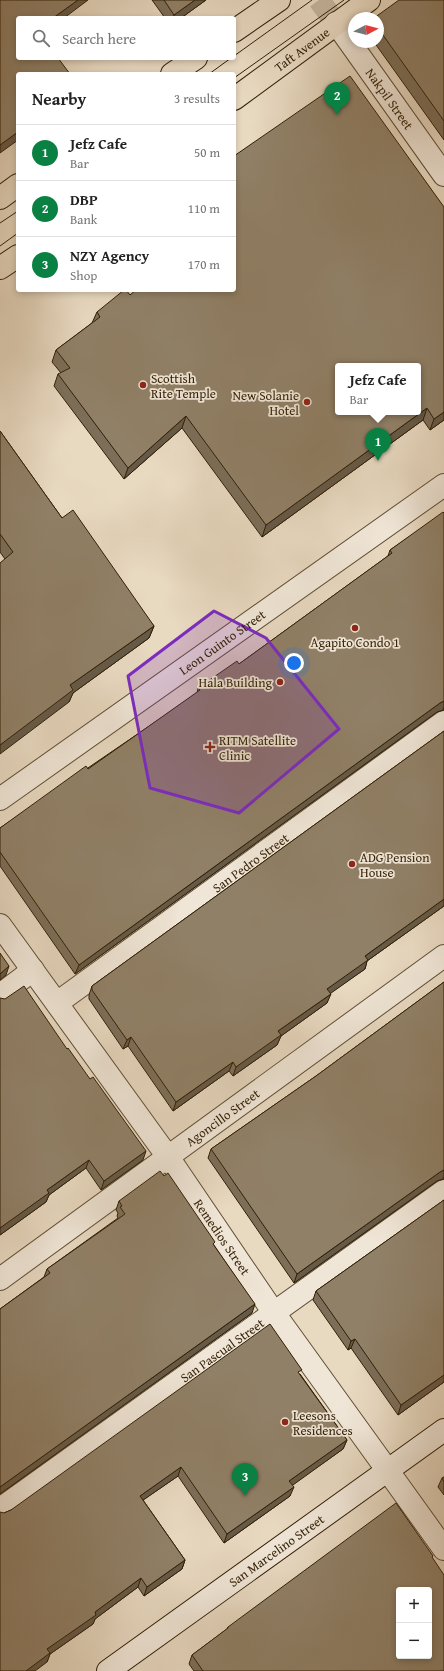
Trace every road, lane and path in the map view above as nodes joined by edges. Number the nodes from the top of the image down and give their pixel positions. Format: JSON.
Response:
{"nodes":[{"id":1,"x":279,"y":0,"type":"edge"},
{"id":2,"x":369,"y":0,"type":"edge"},
{"id":3,"x":336,"y":23,"type":"junction"},
{"id":4,"x":236,"y":30,"type":"edge"},
{"id":5,"x":193,"y":60,"type":"edge"},
{"id":6,"x":175,"y":72,"type":"edge"},
{"id":7,"x":236,"y":98,"type":"edge"},
{"id":8,"x":444,"y":175,"type":"edge"},
{"id":9,"x":16,"y":186,"type":"edge"},
{"id":10,"x":0,"y":198,"type":"edge"},
{"id":11,"x":16,"y":257,"type":"edge"},
{"id":12,"x":0,"y":268,"type":"edge"},
{"id":13,"x":444,"y":485,"type":"edge"},
{"id":14,"x":444,"y":722,"type":"edge"},
{"id":15,"x":0,"y":799,"type":"edge"},
{"id":16,"x":0,"y":925,"type":"edge"},
{"id":17,"x":444,"y":956,"type":"edge"},
{"id":18,"x":33,"y":970,"type":"junction"},
{"id":19,"x":0,"y":995,"type":"edge"},
{"id":20,"x":57,"y":1003,"type":"junction"},
{"id":21,"x":168,"y":1157,"type":"junction"},
{"id":22,"x":444,"y":1191,"type":"edge"},
{"id":23,"x":0,"y":1279,"type":"edge"},
{"id":24,"x":274,"y":1313,"type":"junction"},
{"id":25,"x":444,"y":1430,"type":"edge"},
{"id":26,"x":388,"y":1472,"type":"junction"},
{"id":27,"x":0,"y":1509,"type":"edge"},
{"id":28,"x":444,"y":1549,"type":"edge"},
{"id":29,"x":108,"y":1671,"type":"edge"}],
"edges":[{"from":1,"to":4,"type":"main road"},
{"from":2,"to":3,"type":"main road","name":"Taft Avenue"},
{"from":3,"to":7,"type":"main road","name":"Taft Avenue"},
{"from":3,"to":8,"type":"street","name":"Nakpil Street"},
{"from":5,"to":6,"type":"main road"},
{"from":9,"to":10,"type":"main road"},
{"from":11,"to":12,"type":"main road"},
{"from":13,"to":15,"type":"street","name":"Leon Guinto Street"},
{"from":14,"to":20,"type":"street","name":"San Pedro Street"},
{"from":16,"to":18,"type":"street","name":"Remedios Street"},
{"from":17,"to":21,"type":"street","name":"Agoncillo Street"},
{"from":18,"to":19,"type":"street"},
{"from":18,"to":20,"type":"street","name":"Remedios Street"},
{"from":20,"to":21,"type":"street","name":"Remedios Street"},
{"from":21,"to":23,"type":"street","name":"Agoncillo Street"},
{"from":21,"to":24,"type":"street","name":"Remedios Street"},
{"from":22,"to":24,"type":"street","name":"San Pascual Street"},
{"from":24,"to":26,"type":"street","name":"Remedios Street"},
{"from":24,"to":27,"type":"street","name":"San Pascual Street"},
{"from":25,"to":26,"type":"street","name":"San Marcelino Street"},
{"from":26,"to":28,"type":"street","name":"Remedios Street"},
{"from":26,"to":29,"type":"street","name":"San Marcelino Street"}]}
